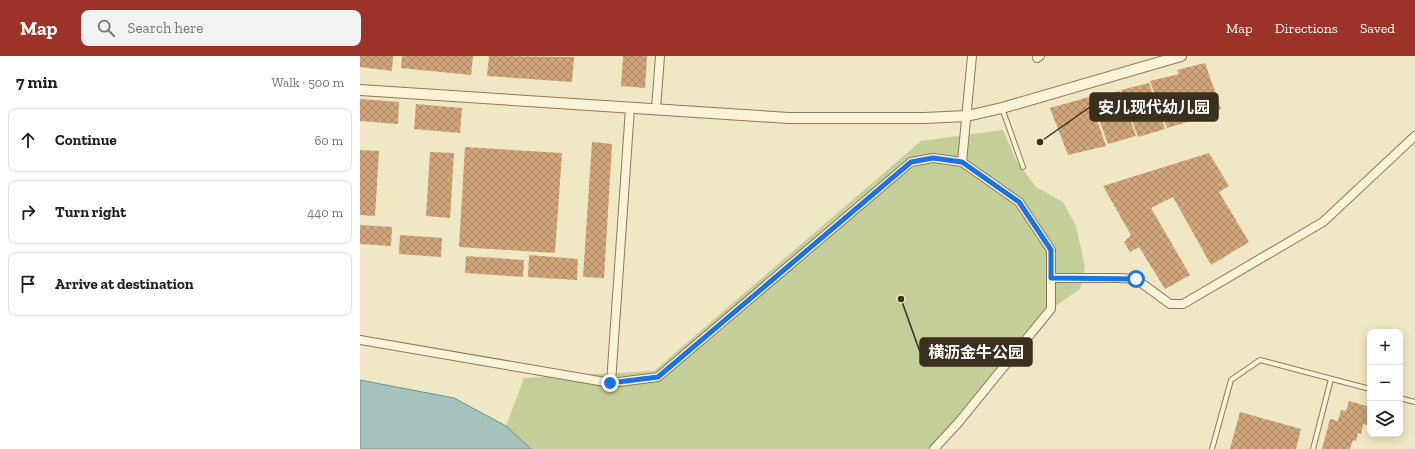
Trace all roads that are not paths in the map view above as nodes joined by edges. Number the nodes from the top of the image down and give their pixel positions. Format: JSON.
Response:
{"nodes":[{"id":1,"x":660,"y":56,"type":"edge"},
{"id":2,"x":972,"y":56,"type":"edge"},
{"id":3,"x":1181,"y":56,"type":"edge"},
{"id":4,"x":360,"y":90,"type":"edge"},
{"id":5,"x":630,"y":108,"type":"junction"},
{"id":6,"x":1002,"y":108,"type":"junction"},
{"id":7,"x":656,"y":109,"type":"junction"},
{"id":8,"x":967,"y":116,"type":"junction"},
{"id":9,"x":1415,"y":136,"type":"edge"},
{"id":10,"x":962,"y":162,"type":"junction"},
{"id":11,"x":1023,"y":167,"type":"dead end"},
{"id":12,"x":1051,"y":278,"type":"junction"},
{"id":13,"x":360,"y":340,"type":"edge"},
{"id":14,"x":1331,"y":379,"type":"junction"},
{"id":15,"x":610,"y":383,"type":"junction"},
{"id":16,"x":1367,"y":389,"type":"edge"},
{"id":17,"x":1403,"y":399,"type":"edge"},
{"id":18,"x":1415,"y":402,"type":"edge"},
{"id":19,"x":934,"y":449,"type":"edge"},
{"id":20,"x":1212,"y":449,"type":"edge"},
{"id":21,"x":1313,"y":449,"type":"edge"}],
"edges":[{"from":1,"to":7,"type":"street"},
{"from":2,"to":8,"type":"street"},
{"from":3,"to":6,"type":"street"},
{"from":4,"to":5,"type":"street"},
{"from":5,"to":7,"type":"street"},
{"from":5,"to":15,"type":"street"},
{"from":6,"to":8,"type":"street"},
{"from":6,"to":11,"type":"lane"},
{"from":7,"to":8,"type":"street"},
{"from":8,"to":10,"type":"street"},
{"from":9,"to":12,"type":"street"},
{"from":10,"to":12,"type":"street"},
{"from":10,"to":15,"type":"street"},
{"from":12,"to":19,"type":"street"},
{"from":13,"to":15,"type":"street"},
{"from":14,"to":16,"type":"lane"},
{"from":14,"to":20,"type":"lane"},
{"from":14,"to":21,"type":"lane"},
{"from":17,"to":18,"type":"lane"}]}
